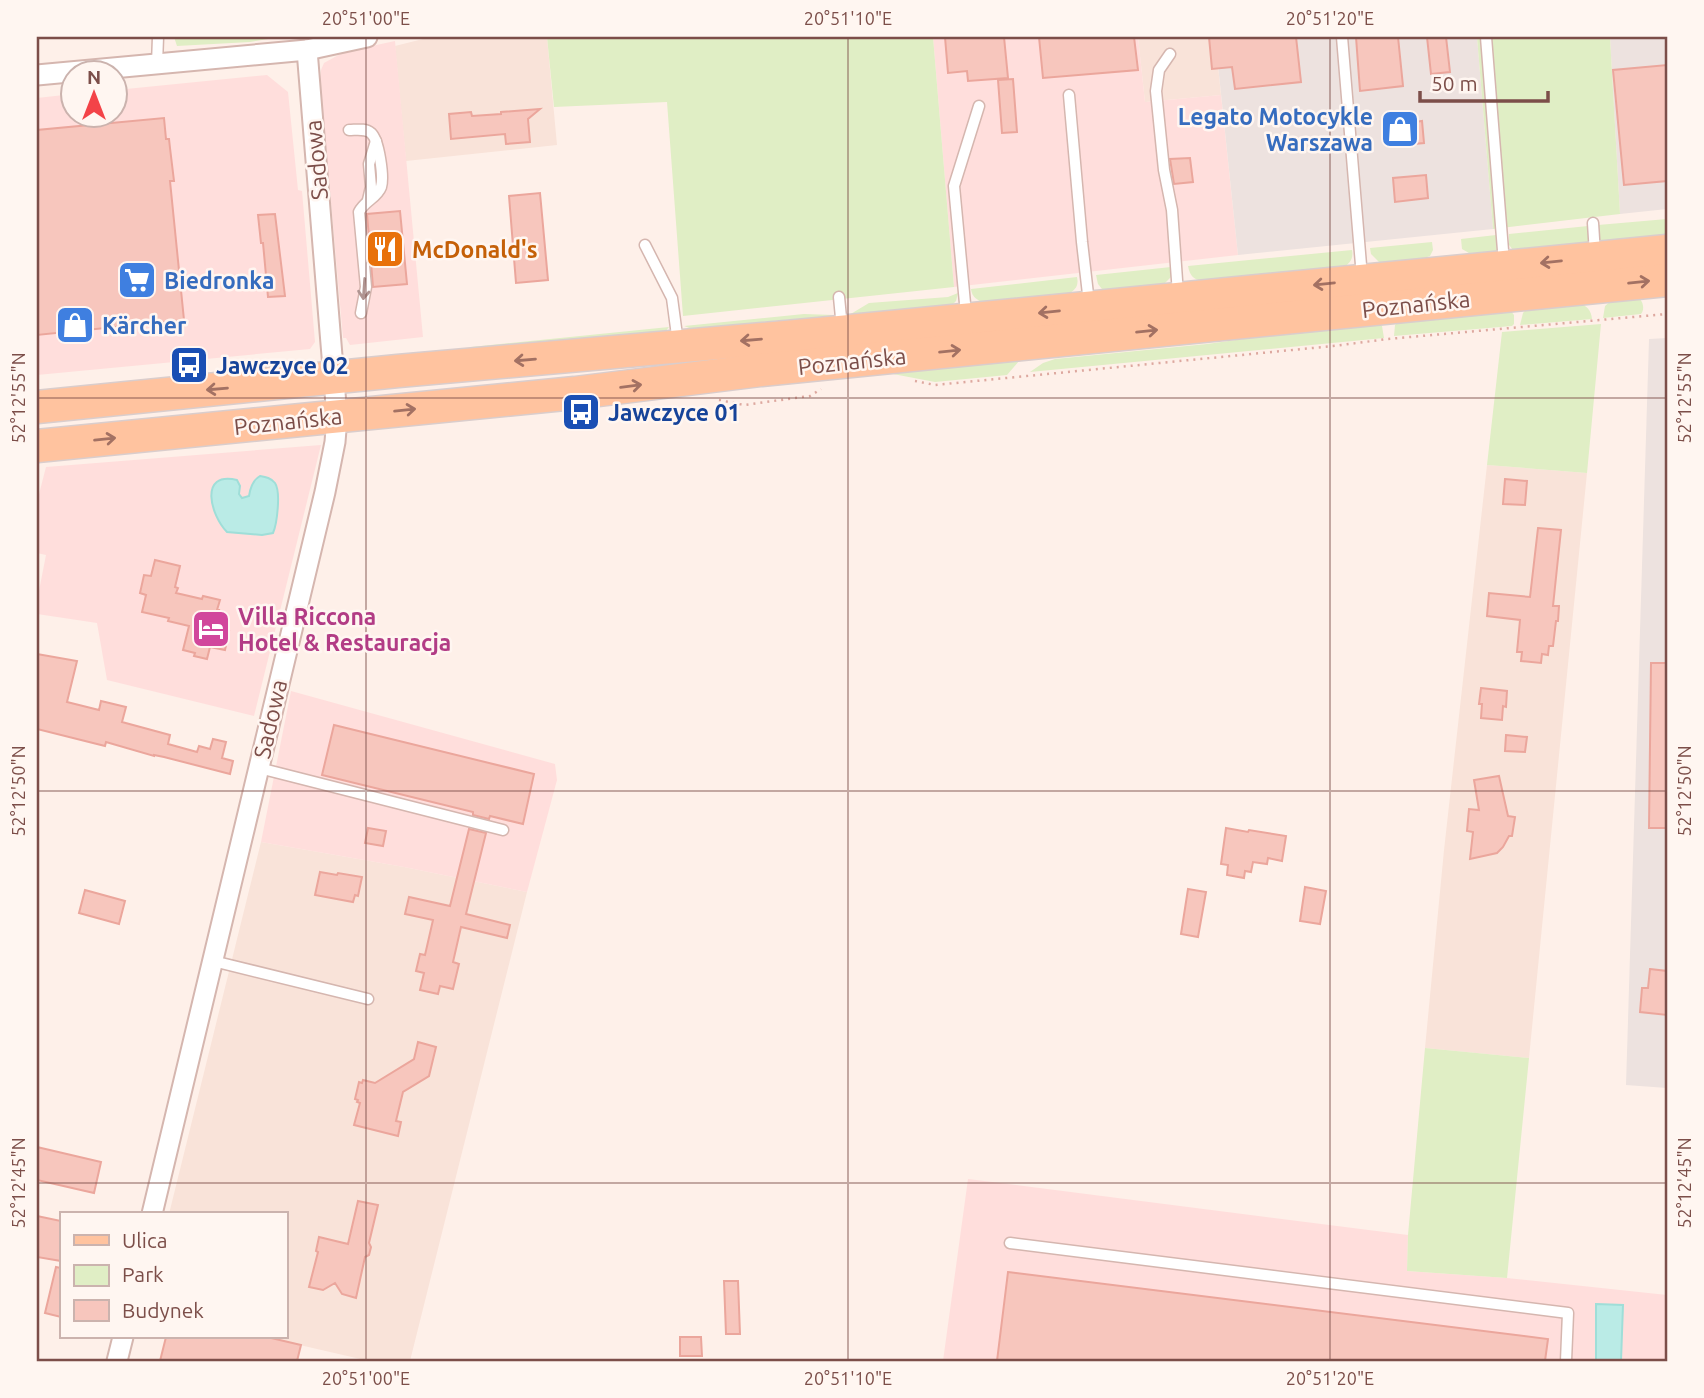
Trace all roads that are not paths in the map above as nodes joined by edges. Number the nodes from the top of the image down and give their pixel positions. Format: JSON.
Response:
{"nodes":[{"id":1,"x":158,"y":37,"type":"edge"},
{"id":2,"x":368,"y":37,"type":"edge"},
{"id":3,"x":1342,"y":37,"type":"edge"},
{"id":4,"x":1486,"y":37,"type":"edge"},
{"id":5,"x":307,"y":50,"type":"junction"},
{"id":6,"x":1170,"y":54,"type":"dead end"},
{"id":7,"x":157,"y":64,"type":"junction"},
{"id":8,"x":37,"y":75,"type":"edge"},
{"id":9,"x":1069,"y":95,"type":"dead end"},
{"id":10,"x":979,"y":106,"type":"dead end"},
{"id":11,"x":349,"y":130,"type":"dead end"},
{"id":12,"x":1593,"y":223,"type":"dead end"},
{"id":13,"x":645,"y":245,"type":"dead end"},
{"id":14,"x":1667,"y":251,"type":"edge"},
{"id":15,"x":1595,"y":258,"type":"junction"},
{"id":16,"x":1505,"y":267,"type":"junction"},
{"id":17,"x":1667,"y":279,"type":"edge"},
{"id":18,"x":1362,"y":281,"type":"junction"},
{"id":19,"x":839,"y":297,"type":"dead end"},
{"id":20,"x":1179,"y":299,"type":"junction"},
{"id":21,"x":1089,"y":307,"type":"junction"},
{"id":22,"x":360,"y":313,"type":"dead end"},
{"id":23,"x":967,"y":320,"type":"junction"},
{"id":24,"x":843,"y":332,"type":"junction"},
{"id":25,"x":679,"y":346,"type":"junction"},
{"id":26,"x":334,"y":378,"type":"junction"},
{"id":27,"x":37,"y":407,"type":"edge"},
{"id":28,"x":337,"y":416,"type":"junction"},
{"id":29,"x":37,"y":446,"type":"edge"},
{"id":30,"x":258,"y":768,"type":"junction"},
{"id":31,"x":503,"y":830,"type":"dead end"},
{"id":32,"x":213,"y":961,"type":"junction"},
{"id":33,"x":368,"y":999,"type":"dead end"},
{"id":34,"x":152,"y":1212,"type":"edge"},
{"id":35,"x":1010,"y":1243,"type":"dead end"},
{"id":36,"x":123,"y":1338,"type":"edge"},
{"id":37,"x":117,"y":1361,"type":"edge"},
{"id":38,"x":1566,"y":1361,"type":"edge"}],
"edges":[{"from":1,"to":7,"type":"lane"},
{"from":2,"to":5,"type":"street"},
{"from":3,"to":18,"type":"lane"},
{"from":4,"to":16,"type":"lane"},
{"from":5,"to":7,"type":"street"},
{"from":5,"to":26,"type":"street","name":"Sadowa"},
{"from":6,"to":20,"type":"lane"},
{"from":7,"to":8,"type":"street"},
{"from":9,"to":21,"type":"lane"},
{"from":10,"to":23,"type":"lane"},
{"from":11,"to":22,"type":"lane","one_way":true},
{"from":12,"to":15,"type":"lane"},
{"from":13,"to":25,"type":"lane"},
{"from":14,"to":15,"type":"main road","name":"Poznańska"},
{"from":15,"to":16,"type":"main road","name":"Poznańska","one_way":true},
{"from":16,"to":18,"type":"main road","name":"Poznańska"},
{"from":28,"to":17,"type":"main road","name":"Poznańska","one_way":true},
{"from":18,"to":20,"type":"main road","name":"Poznańska","one_way":true},
{"from":19,"to":24,"type":"lane"},
{"from":20,"to":21,"type":"main road","name":"Poznańska"},
{"from":21,"to":23,"type":"main road","name":"Poznańska","one_way":true},
{"from":23,"to":24,"type":"main road","name":"Poznańska"},
{"from":24,"to":25,"type":"main road","name":"Poznańska","one_way":true},
{"from":25,"to":26,"type":"main road","name":"Poznańska","one_way":true},
{"from":26,"to":27,"type":"main road","name":"Poznańska","one_way":true},
{"from":26,"to":28,"type":"street","name":"Sadowa"},
{"from":29,"to":28,"type":"main road","name":"Poznańska","one_way":true},
{"from":28,"to":30,"type":"street","name":"Sadowa"},
{"from":30,"to":31,"type":"lane"},
{"from":30,"to":32,"type":"street","name":"Sadowa"},
{"from":32,"to":33,"type":"lane"},
{"from":32,"to":34,"type":"street","name":"Sadowa"},
{"from":35,"to":38,"type":"lane"},
{"from":36,"to":37,"type":"street"}]}
